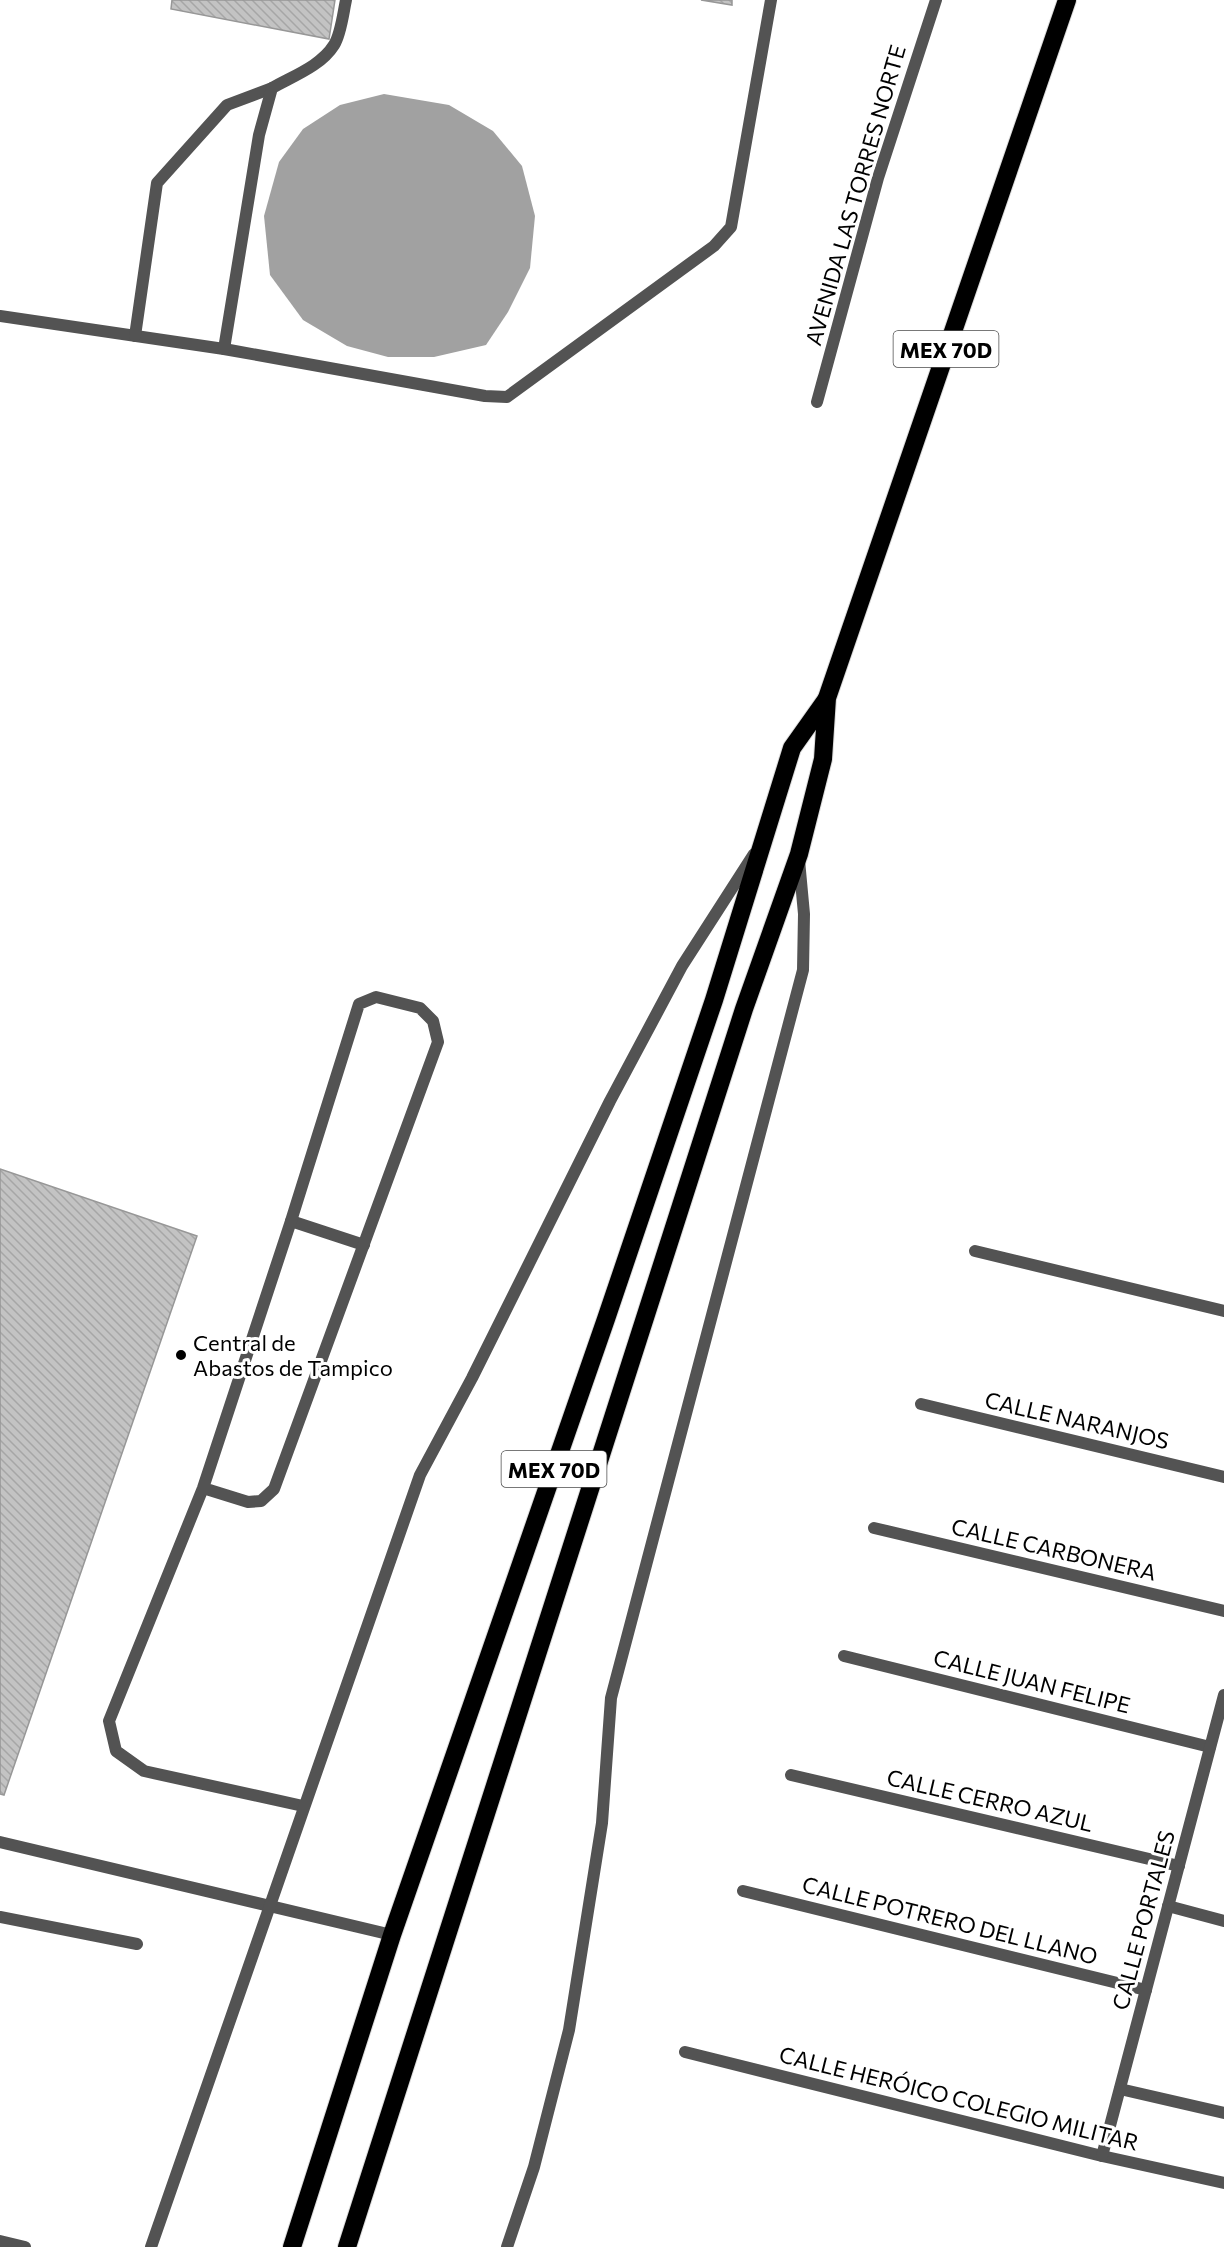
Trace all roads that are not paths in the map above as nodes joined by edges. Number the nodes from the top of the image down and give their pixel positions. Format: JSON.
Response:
{"nodes":[{"id":1,"x":346,"y":0,"type":"edge"},
{"id":2,"x":771,"y":0,"type":"edge"},
{"id":3,"x":936,"y":0,"type":"edge"},
{"id":4,"x":1066,"y":0,"type":"edge"},
{"id":5,"x":272,"y":88,"type":"junction"},
{"id":6,"x":0,"y":316,"type":"edge"},
{"id":7,"x":135,"y":336,"type":"junction"},
{"id":8,"x":224,"y":349,"type":"junction"},
{"id":9,"x":817,"y":402,"type":"dead end"},
{"id":10,"x":827,"y":698,"type":"junction"},
{"id":11,"x":761,"y":843,"type":"junction"},
{"id":12,"x":799,"y":854,"type":"junction"},
{"id":13,"x":291,"y":1221,"type":"junction"},
{"id":14,"x":364,"y":1245,"type":"junction"},
{"id":15,"x":975,"y":1251,"type":"dead end"},
{"id":16,"x":1224,"y":1311,"type":"edge"},
{"id":17,"x":921,"y":1404,"type":"dead end"},
{"id":18,"x":1224,"y":1477,"type":"edge"},
{"id":19,"x":203,"y":1488,"type":"junction"},
{"id":20,"x":874,"y":1528,"type":"dead end"},
{"id":21,"x":1224,"y":1611,"type":"edge"},
{"id":22,"x":844,"y":1656,"type":"dead end"},
{"id":23,"x":1224,"y":1695,"type":"edge"},
{"id":24,"x":1220,"y":1726,"type":"edge"},
{"id":25,"x":1210,"y":1747,"type":"junction"},
{"id":26,"x":791,"y":1774,"type":"dead end"},
{"id":27,"x":303,"y":1806,"type":"junction"},
{"id":28,"x":0,"y":1842,"type":"edge"},
{"id":29,"x":1179,"y":1866,"type":"junction"},
{"id":30,"x":743,"y":1891,"type":"dead end"},
{"id":31,"x":268,"y":1906,"type":"junction"},
{"id":32,"x":1168,"y":1906,"type":"junction"},
{"id":33,"x":0,"y":1917,"type":"edge"},
{"id":34,"x":1224,"y":1921,"type":"edge"},
{"id":35,"x":392,"y":1935,"type":"junction"},
{"id":36,"x":137,"y":1944,"type":"dead end"},
{"id":37,"x":1146,"y":1990,"type":"junction"},
{"id":38,"x":686,"y":2052,"type":"dead end"},
{"id":39,"x":1120,"y":2089,"type":"junction"},
{"id":40,"x":1224,"y":2113,"type":"edge"},
{"id":41,"x":1102,"y":2156,"type":"junction"},
{"id":42,"x":1224,"y":2183,"type":"edge"},
{"id":43,"x":0,"y":2241,"type":"edge"},
{"id":44,"x":25,"y":2247,"type":"edge"},
{"id":45,"x":151,"y":2247,"type":"edge"},
{"id":46,"x":292,"y":2247,"type":"edge"},
{"id":47,"x":347,"y":2247,"type":"edge"},
{"id":48,"x":507,"y":2247,"type":"edge"}],
"edges":[{"from":1,"to":5,"type":"street"},
{"from":2,"to":8,"type":"street"},
{"from":3,"to":9,"type":"street","name":"AVENIDA LAS TORRES NORTE"},
{"from":4,"to":10,"type":"highway","number":"MEX 70D"},
{"from":5,"to":7,"type":"street"},
{"from":5,"to":8,"type":"street"},
{"from":6,"to":7,"type":"street"},
{"from":7,"to":8,"type":"street"},
{"from":10,"to":11,"type":"highway","number":"MEX 70D"},
{"from":10,"to":12,"type":"highway","number":"MEX 70D"},
{"from":11,"to":27,"type":"street"},
{"from":11,"to":35,"type":"highway","number":"MEX 70D"},
{"from":12,"to":47,"type":"highway","number":"MEX 70D"},
{"from":12,"to":48,"type":"street"},
{"from":13,"to":14,"type":"street"},
{"from":13,"to":14,"type":"street"},
{"from":13,"to":19,"type":"street"},
{"from":14,"to":19,"type":"street"},
{"from":15,"to":16,"type":"street"},
{"from":17,"to":18,"type":"street","name":"CALLE NARANJOS"},
{"from":19,"to":27,"type":"street"},
{"from":20,"to":21,"type":"street","name":"CALLE CARBONERA"},
{"from":22,"to":25,"type":"street","name":"CALLE JUAN FELIPE"},
{"from":23,"to":24,"type":"street","name":"CALLE PORTALES"},
{"from":24,"to":25,"type":"street","name":"CALLE PORTALES"},
{"from":25,"to":29,"type":"street","name":"CALLE PORTALES"},
{"from":26,"to":29,"type":"street","name":"CALLE CERRO AZUL"},
{"from":27,"to":31,"type":"street"},
{"from":28,"to":31,"type":"street"},
{"from":29,"to":32,"type":"street","name":"CALLE PORTALES"},
{"from":30,"to":37,"type":"street","name":"CALLE POTRERO DEL LLANO"},
{"from":31,"to":35,"type":"street"},
{"from":31,"to":45,"type":"street"},
{"from":32,"to":34,"type":"street"},
{"from":32,"to":37,"type":"street","name":"CALLE PORTALES"},
{"from":33,"to":36,"type":"street"},
{"from":35,"to":46,"type":"highway","number":"MEX 70D"},
{"from":37,"to":39,"type":"street","name":"CALLE PORTALES"},
{"from":38,"to":41,"type":"street","name":"CALLE HERÓICO COLEGIO MILITAR"},
{"from":39,"to":40,"type":"street"},
{"from":39,"to":41,"type":"street","name":"CALLE PORTALES"},
{"from":41,"to":42,"type":"street","name":"CALLE HERÓICO COLEGIO MILITAR"},
{"from":43,"to":44,"type":"street"}]}
